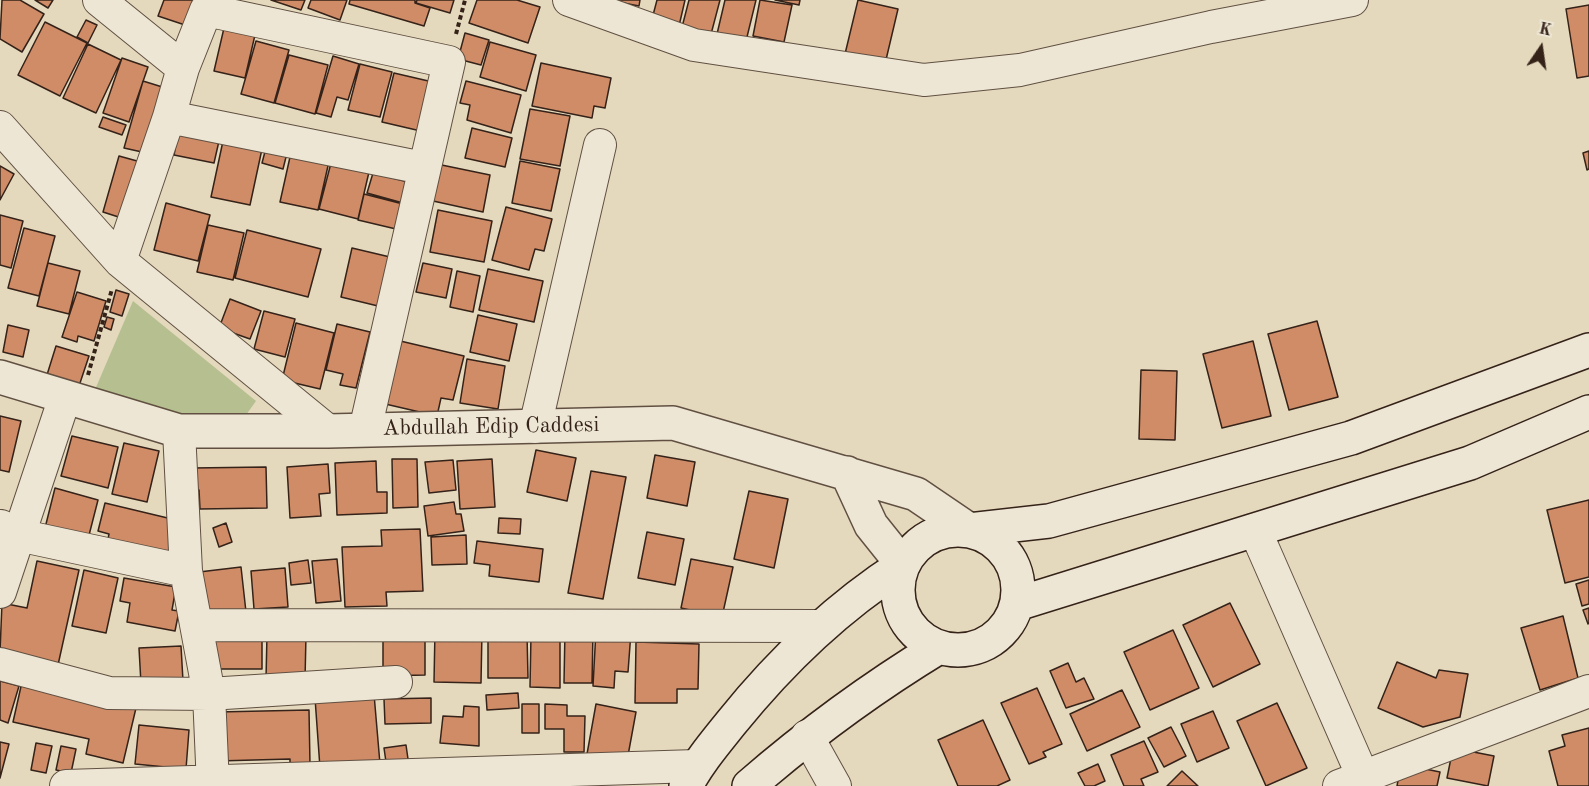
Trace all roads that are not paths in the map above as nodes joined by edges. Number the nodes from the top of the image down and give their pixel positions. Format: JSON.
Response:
{"nodes":[{"id":1,"x":99,"y":0,"type":"edge"},
{"id":2,"x":569,"y":0,"type":"edge"},
{"id":3,"x":1352,"y":0,"type":"edge"},
{"id":4,"x":183,"y":68,"type":"junction"},
{"id":5,"x":169,"y":117,"type":"junction"},
{"id":6,"x":0,"y":127,"type":"edge"},
{"id":7,"x":600,"y":145,"type":"dead end"},
{"id":8,"x":423,"y":168,"type":"junction"},
{"id":9,"x":120,"y":261,"type":"junction"},
{"id":10,"x":1589,"y":350,"type":"edge"},
{"id":11,"x":0,"y":377,"type":"edge"},
{"id":12,"x":73,"y":399,"type":"junction"},
{"id":13,"x":1589,"y":412,"type":"edge"},
{"id":14,"x":535,"y":427,"type":"junction"},
{"id":15,"x":365,"y":430,"type":"junction"},
{"id":16,"x":179,"y":431,"type":"junction"},
{"id":17,"x":328,"y":431,"type":"junction"},
{"id":18,"x":847,"y":472,"type":"junction"},
{"id":19,"x":9,"y":530,"type":"edge"},
{"id":20,"x":969,"y":530,"type":"junction"},
{"id":21,"x":1255,"y":530,"type":"junction"},
{"id":22,"x":903,"y":565,"type":"junction"},
{"id":23,"x":186,"y":571,"type":"junction"},
{"id":24,"x":0,"y":592,"type":"edge"},
{"id":25,"x":1017,"y":604,"type":"junction"},
{"id":26,"x":198,"y":625,"type":"junction"},
{"id":27,"x":821,"y":626,"type":"junction"},
{"id":28,"x":939,"y":647,"type":"junction"},
{"id":29,"x":0,"y":664,"type":"edge"},
{"id":30,"x":396,"y":682,"type":"dead end"},
{"id":31,"x":1589,"y":691,"type":"edge"},
{"id":32,"x":209,"y":694,"type":"junction"},
{"id":33,"x":807,"y":736,"type":"junction"},
{"id":34,"x":691,"y":776,"type":"edge"},
{"id":35,"x":213,"y":783,"type":"edge"},
{"id":36,"x":1356,"y":783,"type":"edge"},
{"id":37,"x":66,"y":786,"type":"edge"},
{"id":38,"x":749,"y":786,"type":"edge"},
{"id":39,"x":835,"y":786,"type":"edge"}],
"edges":[{"from":1,"to":4,"type":"street"},
{"from":2,"to":3,"type":"street"},
{"from":4,"to":5,"type":"street"},
{"from":4,"to":8,"type":"street"},
{"from":5,"to":8,"type":"street"},
{"from":5,"to":9,"type":"street"},
{"from":6,"to":9,"type":"street"},
{"from":7,"to":14,"type":"street"},
{"from":8,"to":15,"type":"street"},
{"from":9,"to":17,"type":"street"},
{"from":10,"to":20,"type":"main road"},
{"from":11,"to":12,"type":"main road","name":"Abdullah Edip Caddesi"},
{"from":12,"to":16,"type":"main road","name":"Abdullah Edip Caddesi"},
{"from":12,"to":19,"type":"street"},
{"from":13,"to":21,"type":"main road"},
{"from":14,"to":15,"type":"main road","name":"Abdullah Edip Caddesi"},
{"from":14,"to":18,"type":"main road","name":"Abdullah Edip Caddesi"},
{"from":15,"to":17,"type":"main road","name":"Abdullah Edip Caddesi"},
{"from":16,"to":17,"type":"main road","name":"Abdullah Edip Caddesi"},
{"from":16,"to":23,"type":"street"},
{"from":18,"to":20,"type":"main road","name":"Abdullah Edip Caddesi"},
{"from":18,"to":22,"type":"main road"},
{"from":19,"to":23,"type":"street"},
{"from":19,"to":24,"type":"street"},
{"from":20,"to":22,"type":"main road"},
{"from":20,"to":25,"type":"main road"},
{"from":21,"to":25,"type":"main road"},
{"from":21,"to":36,"type":"street"},
{"from":22,"to":27,"type":"main road"},
{"from":22,"to":28,"type":"main road"},
{"from":23,"to":26,"type":"street"},
{"from":25,"to":28,"type":"main road"},
{"from":26,"to":27,"type":"street"},
{"from":26,"to":32,"type":"street"},
{"from":27,"to":34,"type":"main road"},
{"from":28,"to":33,"type":"main road"},
{"from":29,"to":32,"type":"street"},
{"from":30,"to":32,"type":"street"},
{"from":31,"to":36,"type":"street"},
{"from":32,"to":35,"type":"street"},
{"from":33,"to":38,"type":"main road"},
{"from":33,"to":39,"type":"street"},
{"from":34,"to":35,"type":"street"},
{"from":35,"to":37,"type":"street"}]}
